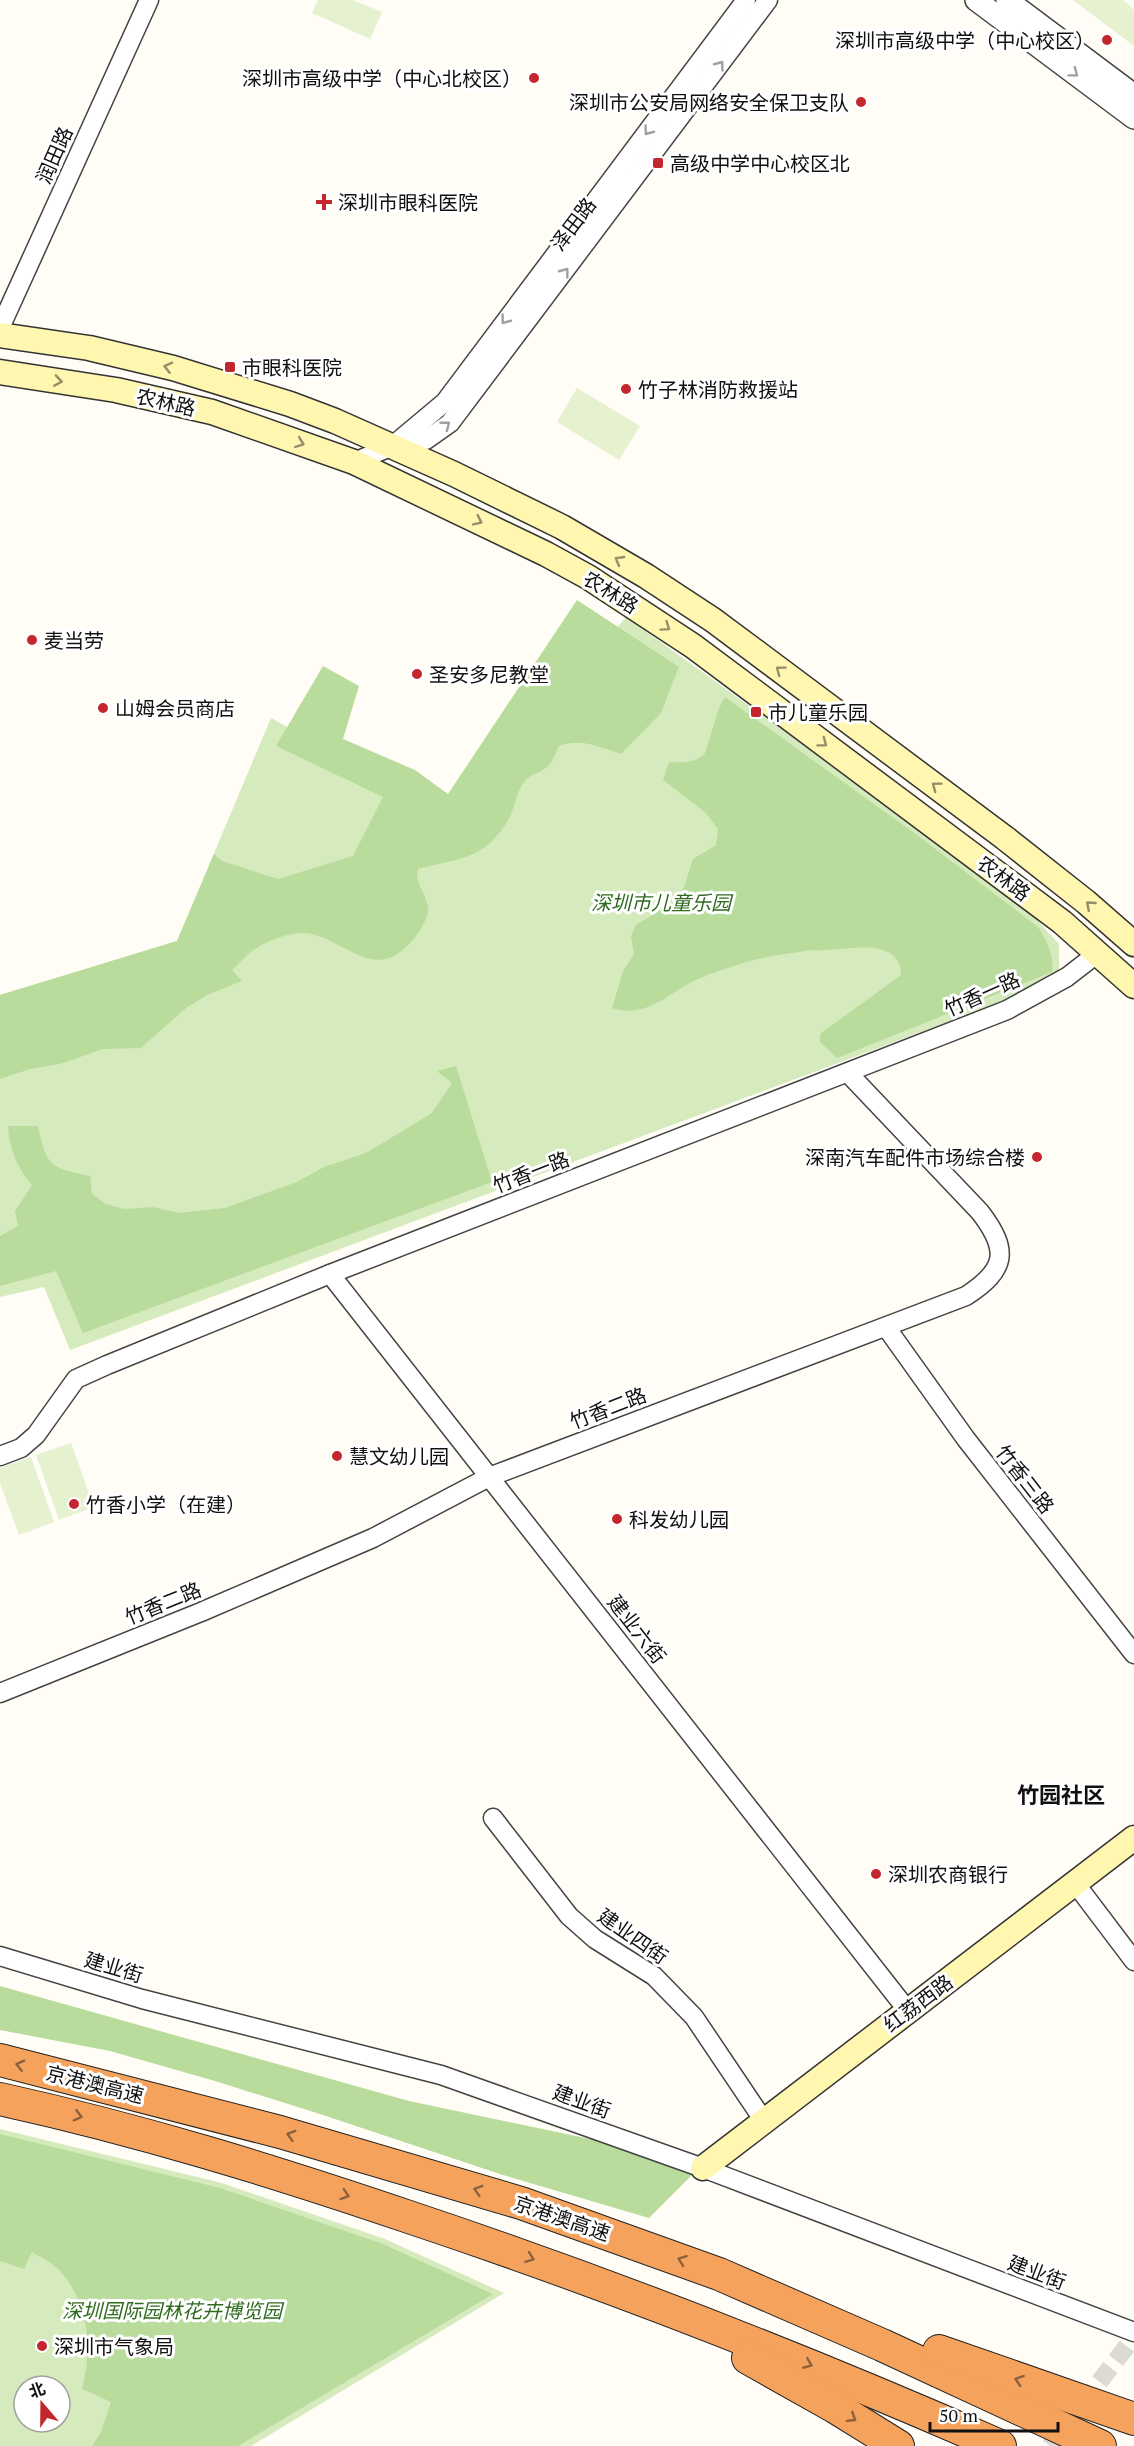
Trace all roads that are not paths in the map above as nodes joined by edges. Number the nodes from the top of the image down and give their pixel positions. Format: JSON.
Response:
{"nodes":[{"id":1,"x":149,"y":0,"type":"edge"},
{"id":2,"x":746,"y":0,"type":"edge"},
{"id":3,"x":768,"y":0,"type":"edge"},
{"id":4,"x":976,"y":0,"type":"edge"},
{"id":5,"x":1007,"y":0,"type":"edge"},
{"id":6,"x":1134,"y":95,"type":"edge"},
{"id":7,"x":1134,"y":118,"type":"edge"},
{"id":8,"x":0,"y":328,"type":"edge"},
{"id":9,"x":0,"y":335,"type":"edge"},
{"id":10,"x":0,"y":372,"type":"edge"},
{"id":11,"x":393,"y":446,"type":"junction"},
{"id":12,"x":354,"y":462,"type":"junction"},
{"id":13,"x":1134,"y":944,"type":"edge"},
{"id":14,"x":1098,"y":952,"type":"junction"},
{"id":15,"x":1134,"y":986,"type":"edge"},
{"id":16,"x":848,"y":1072,"type":"junction"},
{"id":17,"x":330,"y":1274,"type":"junction"},
{"id":18,"x":886,"y":1327,"type":"junction"},
{"id":19,"x":0,"y":1456,"type":"edge"},
{"id":20,"x":489,"y":1477,"type":"junction"},
{"id":21,"x":1134,"y":1654,"type":"edge"},
{"id":22,"x":0,"y":1693,"type":"edge"},
{"id":23,"x":493,"y":1818,"type":"dead end"},
{"id":24,"x":1134,"y":1838,"type":"edge"},
{"id":25,"x":1075,"y":1883,"type":"junction"},
{"id":26,"x":0,"y":1956,"type":"edge"},
{"id":27,"x":1134,"y":1961,"type":"edge"},
{"id":28,"x":908,"y":2011,"type":"junction"},
{"id":29,"x":0,"y":2061,"type":"edge"},
{"id":30,"x":0,"y":2099,"type":"edge"},
{"id":31,"x":764,"y":2121,"type":"junction"},
{"id":32,"x":703,"y":2168,"type":"junction"},
{"id":33,"x":719,"y":2274,"type":"junction"},
{"id":34,"x":616,"y":2289,"type":"junction"},
{"id":35,"x":1134,"y":2332,"type":"edge"},
{"id":36,"x":1134,"y":2419,"type":"edge"},
{"id":37,"x":898,"y":2446,"type":"edge"},
{"id":38,"x":1000,"y":2446,"type":"edge"},
{"id":39,"x":1100,"y":2446,"type":"edge"}],
"edges":[{"from":1,"to":8,"type":"street","name":"润田路"},
{"from":2,"to":11,"type":"street","name":"泽田路","one_way":true},
{"from":11,"to":3,"type":"street","name":"泽田路","one_way":true},
{"from":4,"to":7,"type":"street","one_way":true},
{"from":5,"to":6,"type":"street"},
{"from":11,"to":9,"type":"main road","name":"农林路","one_way":true},
{"from":10,"to":12,"type":"main road","name":"农林路","one_way":true},
{"from":11,"to":12,"type":"street","name":"泽田路"},
{"from":13,"to":11,"type":"main road","name":"农林路","one_way":true},
{"from":12,"to":14,"type":"main road","name":"农林路","one_way":true},
{"from":14,"to":15,"type":"main road","name":"农林路"},
{"from":14,"to":16,"type":"street","name":"竹香一路"},
{"from":16,"to":17,"type":"street","name":"竹香一路"},
{"from":16,"to":18,"type":"street","name":"竹香二路"},
{"from":17,"to":19,"type":"street","name":"竹香一路"},
{"from":17,"to":20,"type":"street","name":"建业六街"},
{"from":18,"to":20,"type":"street","name":"竹香二路"},
{"from":18,"to":21,"type":"street","name":"竹香三路"},
{"from":20,"to":22,"type":"street","name":"竹香二路"},
{"from":20,"to":28,"type":"street","name":"建业六街"},
{"from":23,"to":31,"type":"street","name":"建业四街"},
{"from":24,"to":25,"type":"main road","name":"红荔西路"},
{"from":25,"to":27,"type":"street"},
{"from":25,"to":28,"type":"main road","name":"红荔西路"},
{"from":26,"to":32,"type":"street","name":"建业街"},
{"from":28,"to":31,"type":"main road","name":"红荔西路"},
{"from":33,"to":29,"type":"highway","name":"京港澳高速","one_way":true},
{"from":30,"to":34,"type":"highway","name":"京港澳高速","one_way":true},
{"from":31,"to":32,"type":"main road","name":"红荔西路"},
{"from":32,"to":35,"type":"street","name":"建业街"},
{"from":36,"to":33,"type":"highway","one_way":true},
{"from":33,"to":39,"type":"highway","name":"京港澳高速"},
{"from":34,"to":37,"type":"highway","one_way":true},
{"from":34,"to":38,"type":"highway","name":"京港澳高速","one_way":true}]}
